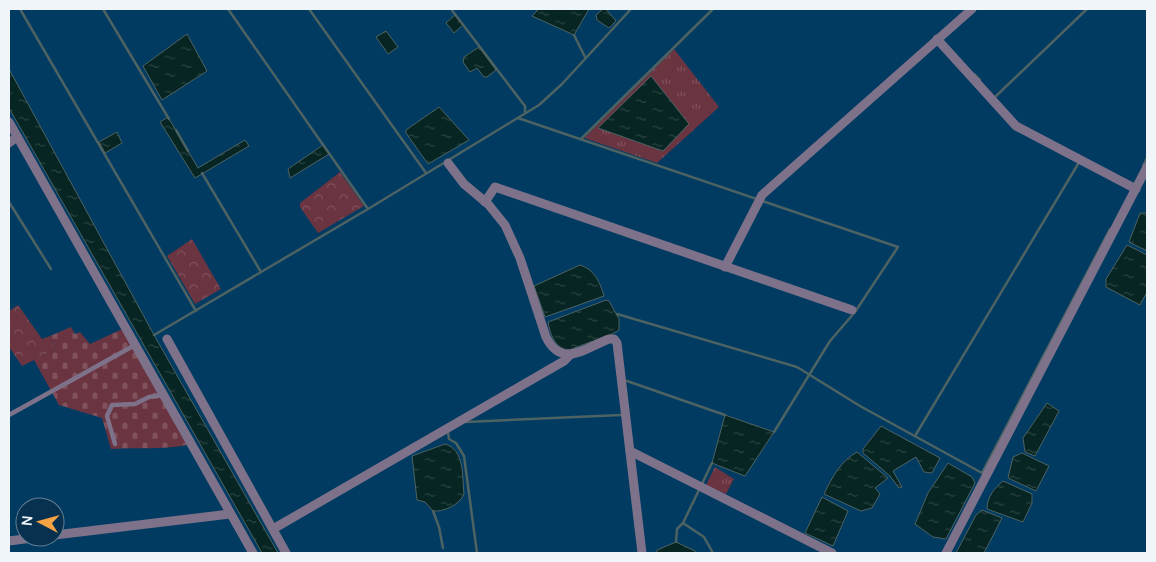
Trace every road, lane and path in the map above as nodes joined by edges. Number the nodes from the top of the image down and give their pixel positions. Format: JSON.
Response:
{"nodes":[{"id":1,"x":972,"y":9,"type":"edge"},
{"id":2,"x":937,"y":39,"type":"junction"},
{"id":3,"x":9,"y":122,"type":"edge"},
{"id":4,"x":17,"y":137,"type":"junction"},
{"id":5,"x":9,"y":143,"type":"edge"},
{"id":6,"x":448,"y":163,"type":"dead end"},
{"id":7,"x":1147,"y":167,"type":"edge"},
{"id":8,"x":1136,"y":189,"type":"junction"},
{"id":9,"x":485,"y":202,"type":"junction"},
{"id":10,"x":725,"y":267,"type":"junction"},
{"id":11,"x":852,"y":310,"type":"dead end"},
{"id":12,"x":167,"y":339,"type":"dead end"},
{"id":13,"x":135,"y":345,"type":"junction"},
{"id":14,"x":570,"y":355,"type":"junction"},
{"id":15,"x":163,"y":395,"type":"junction"},
{"id":16,"x":9,"y":415,"type":"edge"},
{"id":17,"x":115,"y":444,"type":"dead end"},
{"id":18,"x":630,"y":451,"type":"junction"},
{"id":19,"x":230,"y":514,"type":"junction"},
{"id":20,"x":272,"y":529,"type":"junction"},
{"id":21,"x":65,"y":534,"type":"edge"},
{"id":22,"x":253,"y":553,"type":"edge"},
{"id":23,"x":286,"y":553,"type":"edge"},
{"id":24,"x":642,"y":553,"type":"edge"},
{"id":25,"x":832,"y":553,"type":"edge"},
{"id":26,"x":946,"y":553,"type":"edge"}],
"edges":[{"from":1,"to":2,"type":"street"},
{"from":2,"to":8,"type":"street"},
{"from":2,"to":10,"type":"street"},
{"from":3,"to":4,"type":"street"},
{"from":4,"to":5,"type":"street"},
{"from":4,"to":13,"type":"street"},
{"from":6,"to":9,"type":"street"},
{"from":7,"to":8,"type":"street"},
{"from":8,"to":26,"type":"street"},
{"from":9,"to":10,"type":"street"},
{"from":9,"to":14,"type":"street"},
{"from":10,"to":11,"type":"street"},
{"from":12,"to":20,"type":"street"},
{"from":13,"to":15,"type":"street"},
{"from":13,"to":16,"type":"lane"},
{"from":14,"to":18,"type":"street"},
{"from":14,"to":20,"type":"street"},
{"from":15,"to":17,"type":"lane"},
{"from":15,"to":19,"type":"street"},
{"from":18,"to":24,"type":"street"},
{"from":18,"to":25,"type":"street"},
{"from":19,"to":21,"type":"street"},
{"from":19,"to":22,"type":"street"},
{"from":20,"to":23,"type":"street"}]}
